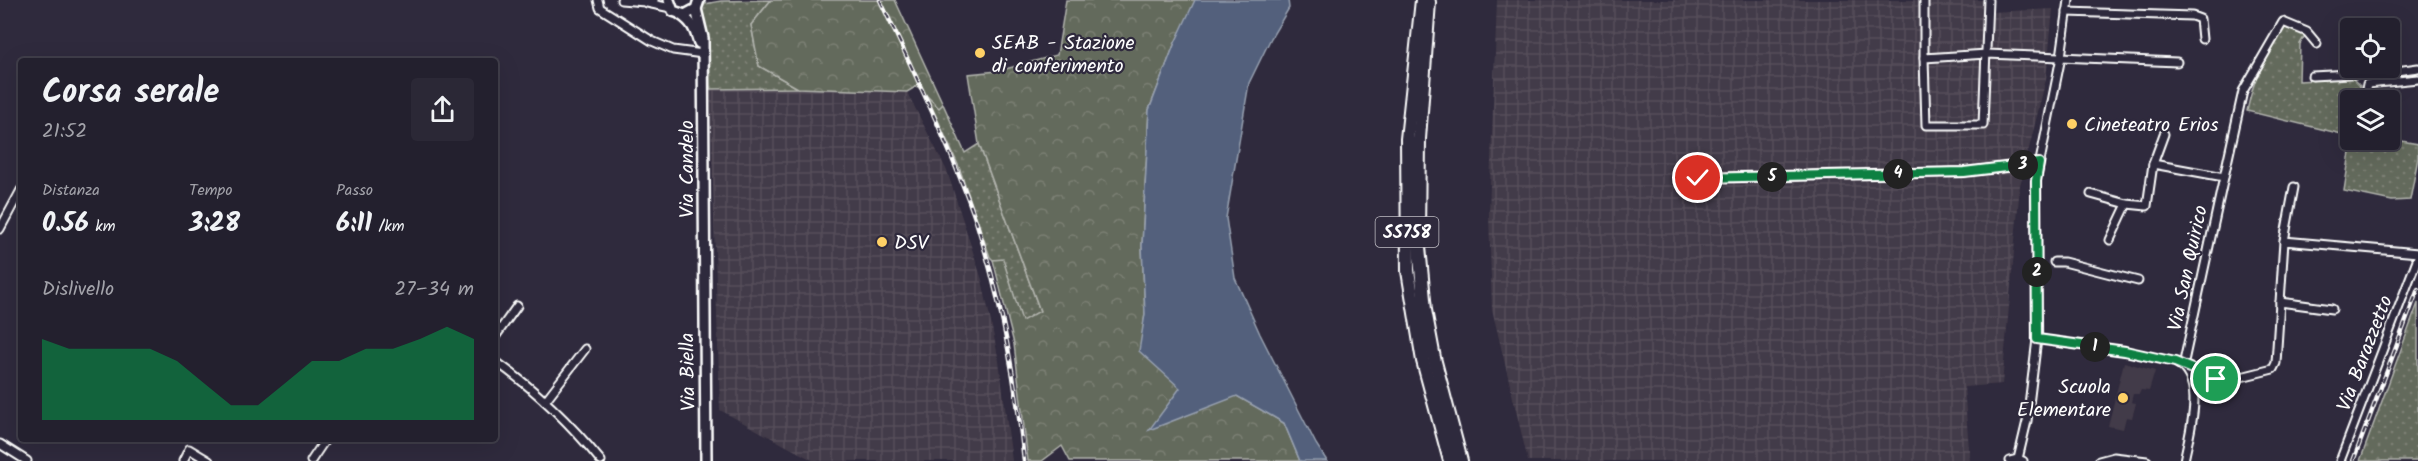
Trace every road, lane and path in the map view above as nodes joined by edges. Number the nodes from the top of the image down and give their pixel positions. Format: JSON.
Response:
{"nodes":[{"id":1,"x":621,"y":0,"type":"edge"},
{"id":2,"x":654,"y":0,"type":"edge"},
{"id":3,"x":1422,"y":0,"type":"edge"},
{"id":4,"x":1429,"y":0,"type":"edge"},
{"id":5,"x":1924,"y":0,"type":"edge"},
{"id":6,"x":1988,"y":0,"type":"edge"},
{"id":7,"x":2069,"y":0,"type":"edge"},
{"id":8,"x":595,"y":2,"type":"edge"},
{"id":9,"x":645,"y":2,"type":"junction"},
{"id":10,"x":670,"y":4,"type":"edge"},
{"id":11,"x":698,"y":5,"type":"edge"},
{"id":12,"x":2067,"y":12,"type":"junction"},
{"id":13,"x":681,"y":15,"type":"junction"},
{"id":14,"x":2202,"y":39,"type":"dead end"},
{"id":15,"x":2317,"y":44,"type":"dead end"},
{"id":16,"x":703,"y":54,"type":"junction"},
{"id":17,"x":1987,"y":54,"type":"junction"},
{"id":18,"x":1924,"y":57,"type":"junction"},
{"id":19,"x":2061,"y":57,"type":"junction"},
{"id":20,"x":2177,"y":62,"type":"dead end"},
{"id":21,"x":2418,"y":68,"type":"edge"},
{"id":22,"x":2313,"y":76,"type":"dead end"},
{"id":23,"x":2418,"y":79,"type":"edge"},
{"id":24,"x":2366,"y":90,"type":"edge"},
{"id":25,"x":2164,"y":134,"type":"dead end"},
{"id":26,"x":2039,"y":163,"type":"junction"},
{"id":27,"x":2153,"y":164,"type":"junction"},
{"id":28,"x":2224,"y":177,"type":"junction"},
{"id":29,"x":1698,"y":178,"type":"dead end"},
{"id":30,"x":2294,"y":187,"type":"dead end"},
{"id":31,"x":2091,"y":194,"type":"dead end"},
{"id":32,"x":18,"y":196,"type":"edge"},
{"id":33,"x":2127,"y":204,"type":"junction"},
{"id":34,"x":0,"y":229,"type":"edge"},
{"id":35,"x":2110,"y":240,"type":"dead end"},
{"id":36,"x":2284,"y":241,"type":"junction"},
{"id":37,"x":2418,"y":255,"type":"edge"},
{"id":38,"x":2054,"y":262,"type":"dead end"},
{"id":39,"x":2138,"y":281,"type":"dead end"},
{"id":40,"x":704,"y":283,"type":"joint"},
{"id":41,"x":2280,"y":302,"type":"junction"},
{"id":42,"x":517,"y":306,"type":"dead end"},
{"id":43,"x":2332,"y":309,"type":"dead end"},
{"id":44,"x":498,"y":333,"type":"edge"},
{"id":45,"x":2037,"y":339,"type":"junction"},
{"id":46,"x":585,"y":349,"type":"dead end"},
{"id":47,"x":498,"y":363,"type":"edge"},
{"id":48,"x":2182,"y":366,"type":"junction"},
{"id":49,"x":544,"y":400,"type":"junction"},
{"id":50,"x":324,"y":442,"type":"edge"},
{"id":51,"x":0,"y":444,"type":"edge"},
{"id":52,"x":2121,"y":459,"type":"edge"},
{"id":53,"x":2017,"y":460,"type":"edge"},
{"id":54,"x":27,"y":461,"type":"edge"},
{"id":55,"x":183,"y":461,"type":"edge"},
{"id":56,"x":209,"y":461,"type":"edge"},
{"id":57,"x":311,"y":461,"type":"edge"},
{"id":58,"x":601,"y":461,"type":"edge"},
{"id":59,"x":706,"y":461,"type":"edge"},
{"id":60,"x":1450,"y":461,"type":"edge"},
{"id":61,"x":1461,"y":461,"type":"edge"},
{"id":62,"x":2099,"y":461,"type":"edge"},
{"id":63,"x":2147,"y":461,"type":"edge"},
{"id":64,"x":2184,"y":461,"type":"edge"},
{"id":65,"x":2340,"y":461,"type":"edge"}],
"edges":[{"from":1,"to":9,"type":"street"},
{"from":2,"to":9,"type":"street"},
{"from":3,"to":60,"type":"highway","number":"SS758"},
{"from":4,"to":61,"type":"highway","number":"SS758"},
{"from":5,"to":18,"type":"street"},
{"from":6,"to":17,"type":"street"},
{"from":7,"to":12,"type":"street"},
{"from":8,"to":16,"type":"street"},
{"from":9,"to":10,"type":"street"},
{"from":10,"to":13,"type":"street","name":"Via Candelo"},
{"from":11,"to":13,"type":"street"},
{"from":11,"to":16,"type":"street","name":"Via Candelo"},
{"from":12,"to":14,"type":"street"},
{"from":12,"to":19,"type":"street"},
{"from":13,"to":16,"type":"street","name":"Via Candelo"},
{"from":15,"to":28,"type":"street","name":"Via San Quirico"},
{"from":16,"to":40,"type":"street","name":"Via Candelo"},
{"from":17,"to":18,"type":"street"},
{"from":17,"to":18,"type":"street"},
{"from":17,"to":19,"type":"street"},
{"from":19,"to":20,"type":"street"},
{"from":19,"to":26,"type":"street"},
{"from":21,"to":22,"type":"street"},
{"from":23,"to":24,"type":"street"},
{"from":25,"to":27,"type":"street"},
{"from":26,"to":29,"type":"street"},
{"from":26,"to":45,"type":"street"},
{"from":27,"to":28,"type":"street"},
{"from":27,"to":33,"type":"street"},
{"from":28,"to":48,"type":"street","name":"Via San Quirico"},
{"from":30,"to":36,"type":"street"},
{"from":31,"to":33,"type":"street"},
{"from":32,"to":34,"type":"street"},
{"from":33,"to":35,"type":"street"},
{"from":36,"to":37,"type":"street","name":"Via Barazzetto"},
{"from":36,"to":41,"type":"street"},
{"from":37,"to":65,"type":"street","name":"Via Barazzetto"},
{"from":38,"to":39,"type":"street"},
{"from":40,"to":59,"type":"street","name":"Via Biella"},
{"from":41,"to":43,"type":"street"},
{"from":41,"to":48,"type":"street"},
{"from":42,"to":44,"type":"street"},
{"from":45,"to":48,"type":"street"},
{"from":45,"to":53,"type":"street"},
{"from":46,"to":49,"type":"street"},
{"from":47,"to":49,"type":"street"},
{"from":48,"to":64,"type":"street"},
{"from":49,"to":58,"type":"street"},
{"from":50,"to":57,"type":"street"},
{"from":51,"to":54,"type":"street"},
{"from":52,"to":62,"type":"street"},
{"from":52,"to":63,"type":"street"},
{"from":55,"to":56,"type":"street"}]}
